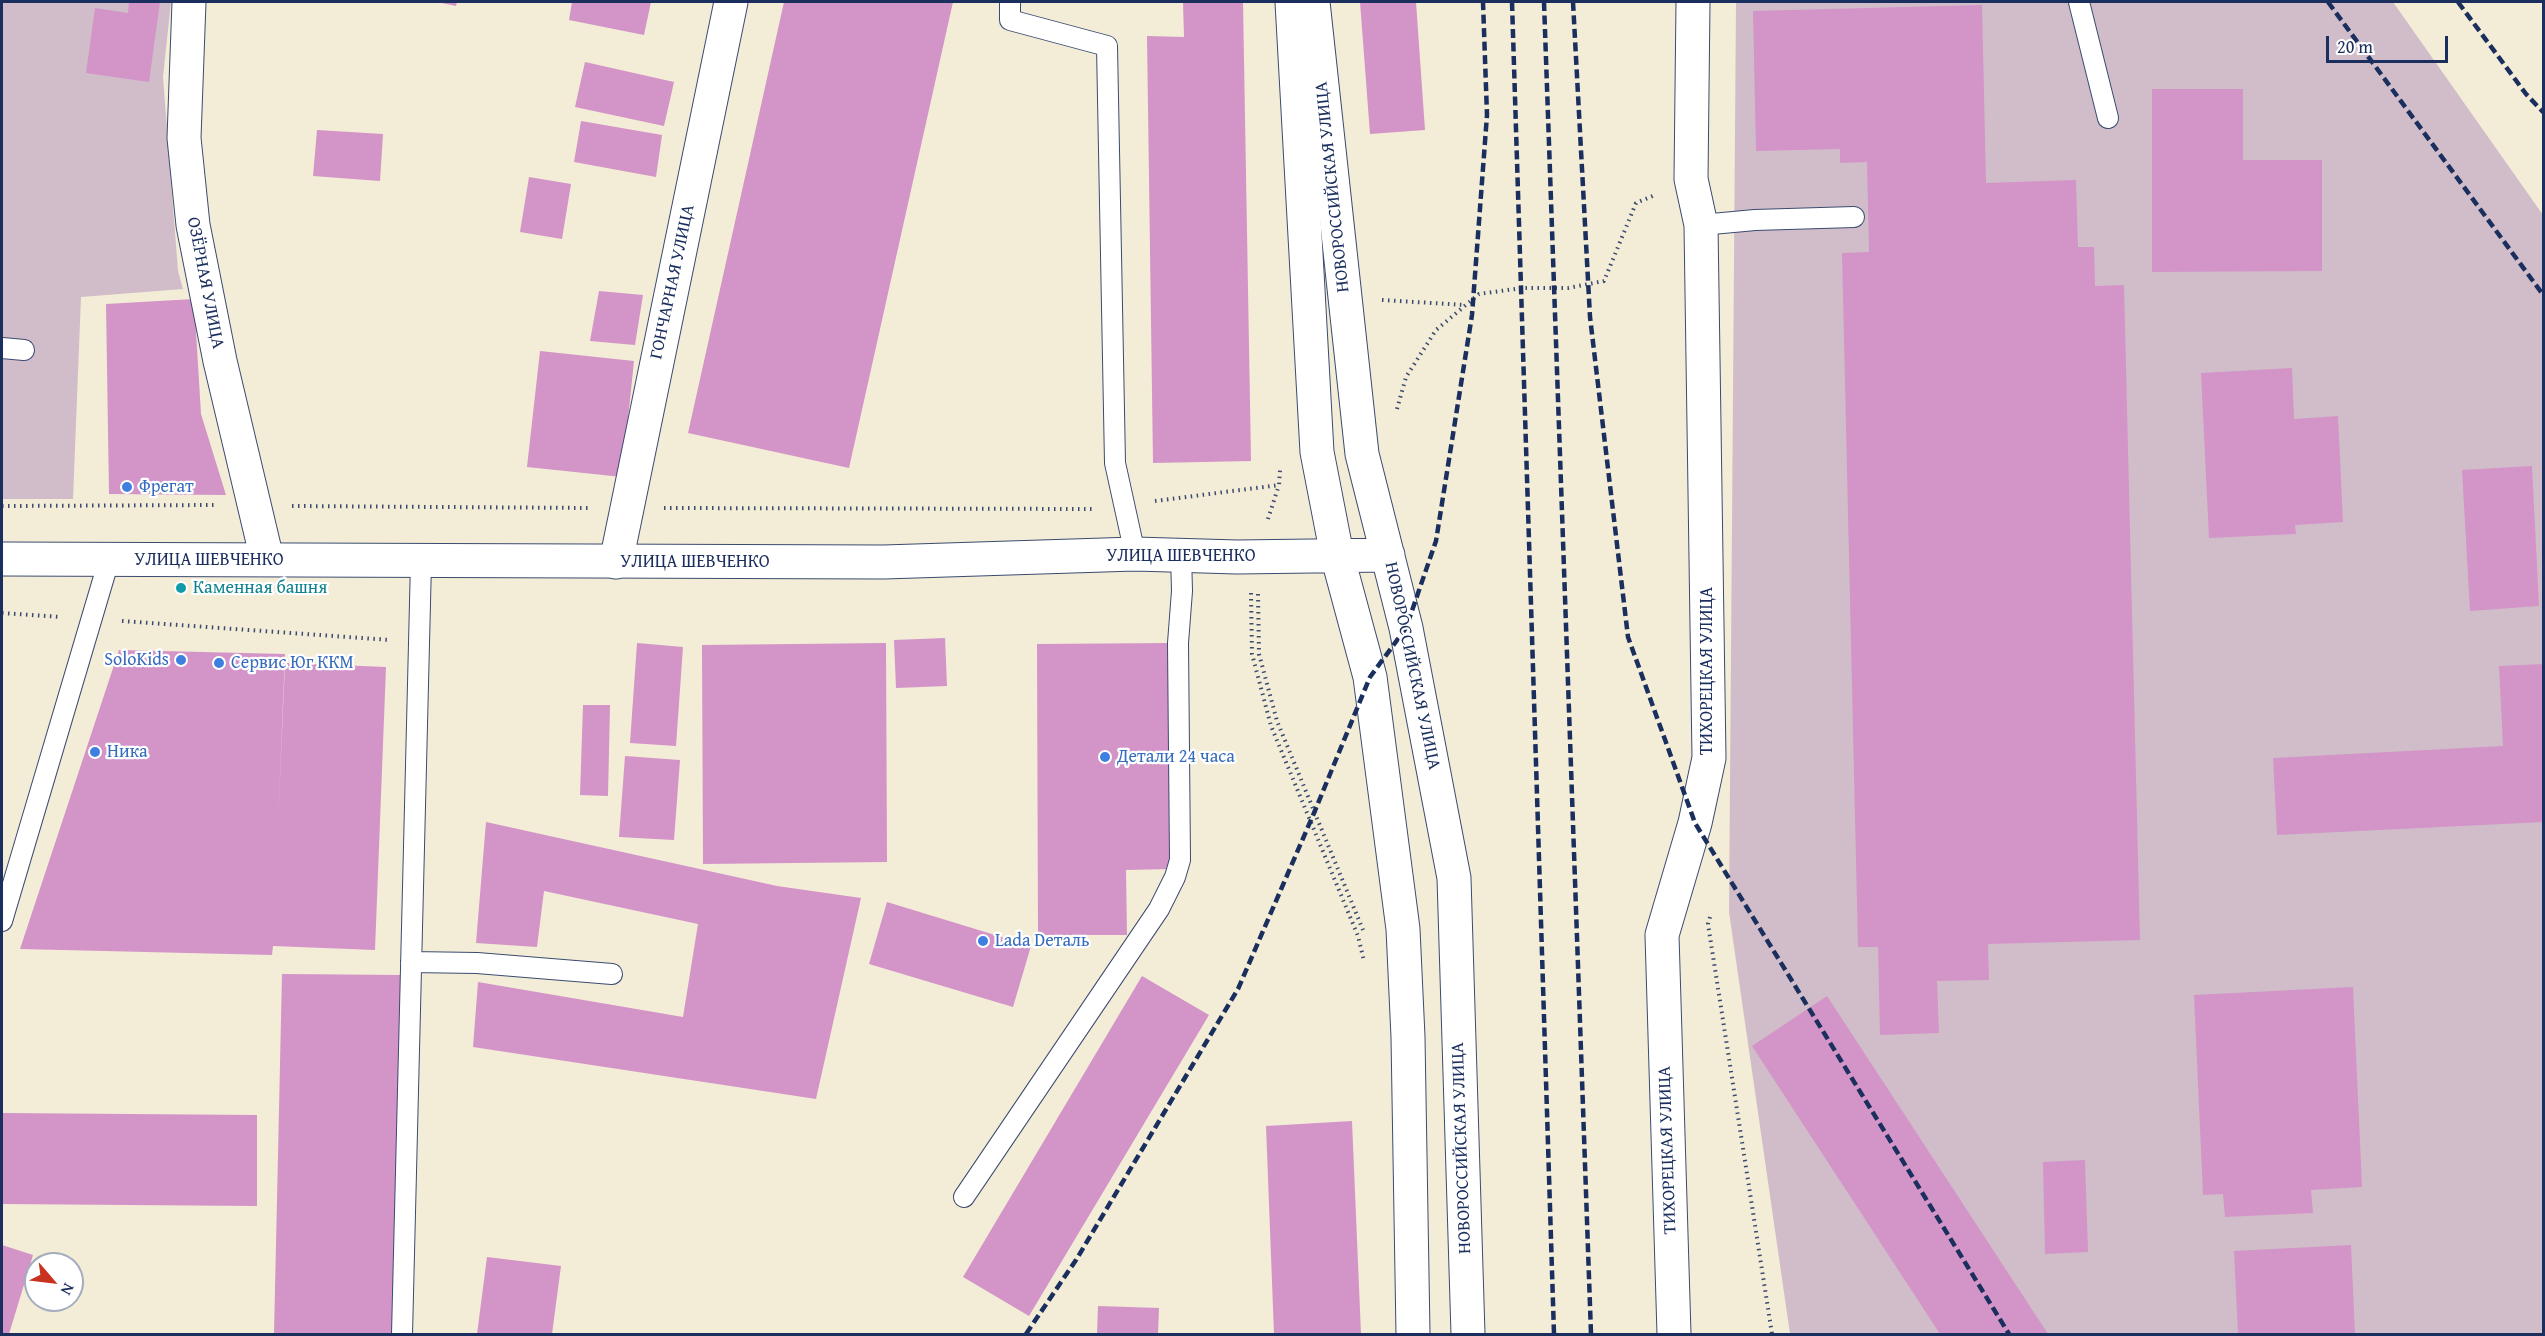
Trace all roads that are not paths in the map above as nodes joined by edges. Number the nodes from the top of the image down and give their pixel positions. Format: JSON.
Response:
{"nodes":[{"id":1,"x":189,"y":2,"type":"edge"},
{"id":2,"x":731,"y":2,"type":"edge"},
{"id":3,"x":1010,"y":2,"type":"edge"},
{"id":4,"x":1292,"y":2,"type":"edge"},
{"id":5,"x":1313,"y":2,"type":"edge"},
{"id":6,"x":1693,"y":2,"type":"edge"},
{"id":7,"x":2079,"y":2,"type":"edge"},
{"id":8,"x":2108,"y":118,"type":"dead end"},
{"id":9,"x":1854,"y":217,"type":"dead end"},
{"id":10,"x":1701,"y":225,"type":"junction"},
{"id":11,"x":2,"y":348,"type":"edge"},
{"id":12,"x":24,"y":350,"type":"dead end"},
{"id":13,"x":1135,"y":554,"type":"junction"},
{"id":14,"x":1181,"y":555,"type":"junction"},
{"id":15,"x":1337,"y":555,"type":"junction"},
{"id":16,"x":1388,"y":555,"type":"junction"},
{"id":17,"x":2,"y":560,"type":"edge"},
{"id":18,"x":109,"y":560,"type":"junction"},
{"id":19,"x":267,"y":560,"type":"junction"},
{"id":20,"x":421,"y":562,"type":"junction"},
{"id":21,"x":616,"y":562,"type":"junction"},
{"id":22,"x":2,"y":921,"type":"edge"},
{"id":23,"x":411,"y":962,"type":"junction"},
{"id":24,"x":612,"y":974,"type":"dead end"},
{"id":25,"x":964,"y":1197,"type":"dead end"},
{"id":26,"x":402,"y":1335,"type":"edge"},
{"id":27,"x":1413,"y":1335,"type":"edge"},
{"id":28,"x":1468,"y":1335,"type":"edge"},
{"id":29,"x":1674,"y":1335,"type":"edge"}],
"edges":[{"from":1,"to":19,"type":"main road","name":"ОЗЁРНАЯ УЛИЦА"},
{"from":2,"to":21,"type":"main road","name":"ГОНЧАРНАЯ УЛИЦА"},
{"from":3,"to":13,"type":"lane"},
{"from":4,"to":15,"type":"main road","name":"НОВОРОССИЙСКАЯ УЛИЦА"},
{"from":5,"to":16,"type":"main road","name":"НОВОРОССИЙСКАЯ УЛИЦА"},
{"from":6,"to":10,"type":"main road","name":"ТИХОРЕЦКАЯ УЛИЦА"},
{"from":7,"to":8,"type":"lane"},
{"from":9,"to":10,"type":"lane"},
{"from":10,"to":29,"type":"main road","name":"ТИХОРЕЦКАЯ УЛИЦА"},
{"from":11,"to":12,"type":"lane"},
{"from":13,"to":14,"type":"main road","name":"УЛИЦА ШЕВЧЕНКО"},
{"from":13,"to":21,"type":"main road","name":"УЛИЦА ШЕВЧЕНКО"},
{"from":14,"to":15,"type":"main road","name":"УЛИЦА ШЕВЧЕНКО"},
{"from":14,"to":25,"type":"lane"},
{"from":15,"to":16,"type":"main road","name":"УЛИЦА ШЕВЧЕНКО"},
{"from":15,"to":27,"type":"main road","name":"НОВОРОССИЙСКАЯ УЛИЦА"},
{"from":16,"to":28,"type":"main road","name":"НОВОРОССИЙСКАЯ УЛИЦА"},
{"from":17,"to":18,"type":"main road","name":"УЛИЦА ШЕВЧЕНКО"},
{"from":18,"to":19,"type":"main road","name":"УЛИЦА ШЕВЧЕНКО"},
{"from":18,"to":22,"type":"lane"},
{"from":19,"to":20,"type":"main road","name":"УЛИЦА ШЕВЧЕНКО"},
{"from":20,"to":21,"type":"main road","name":"УЛИЦА ШЕВЧЕНКО"},
{"from":20,"to":23,"type":"lane"},
{"from":23,"to":24,"type":"lane"},
{"from":23,"to":26,"type":"lane"}]}
